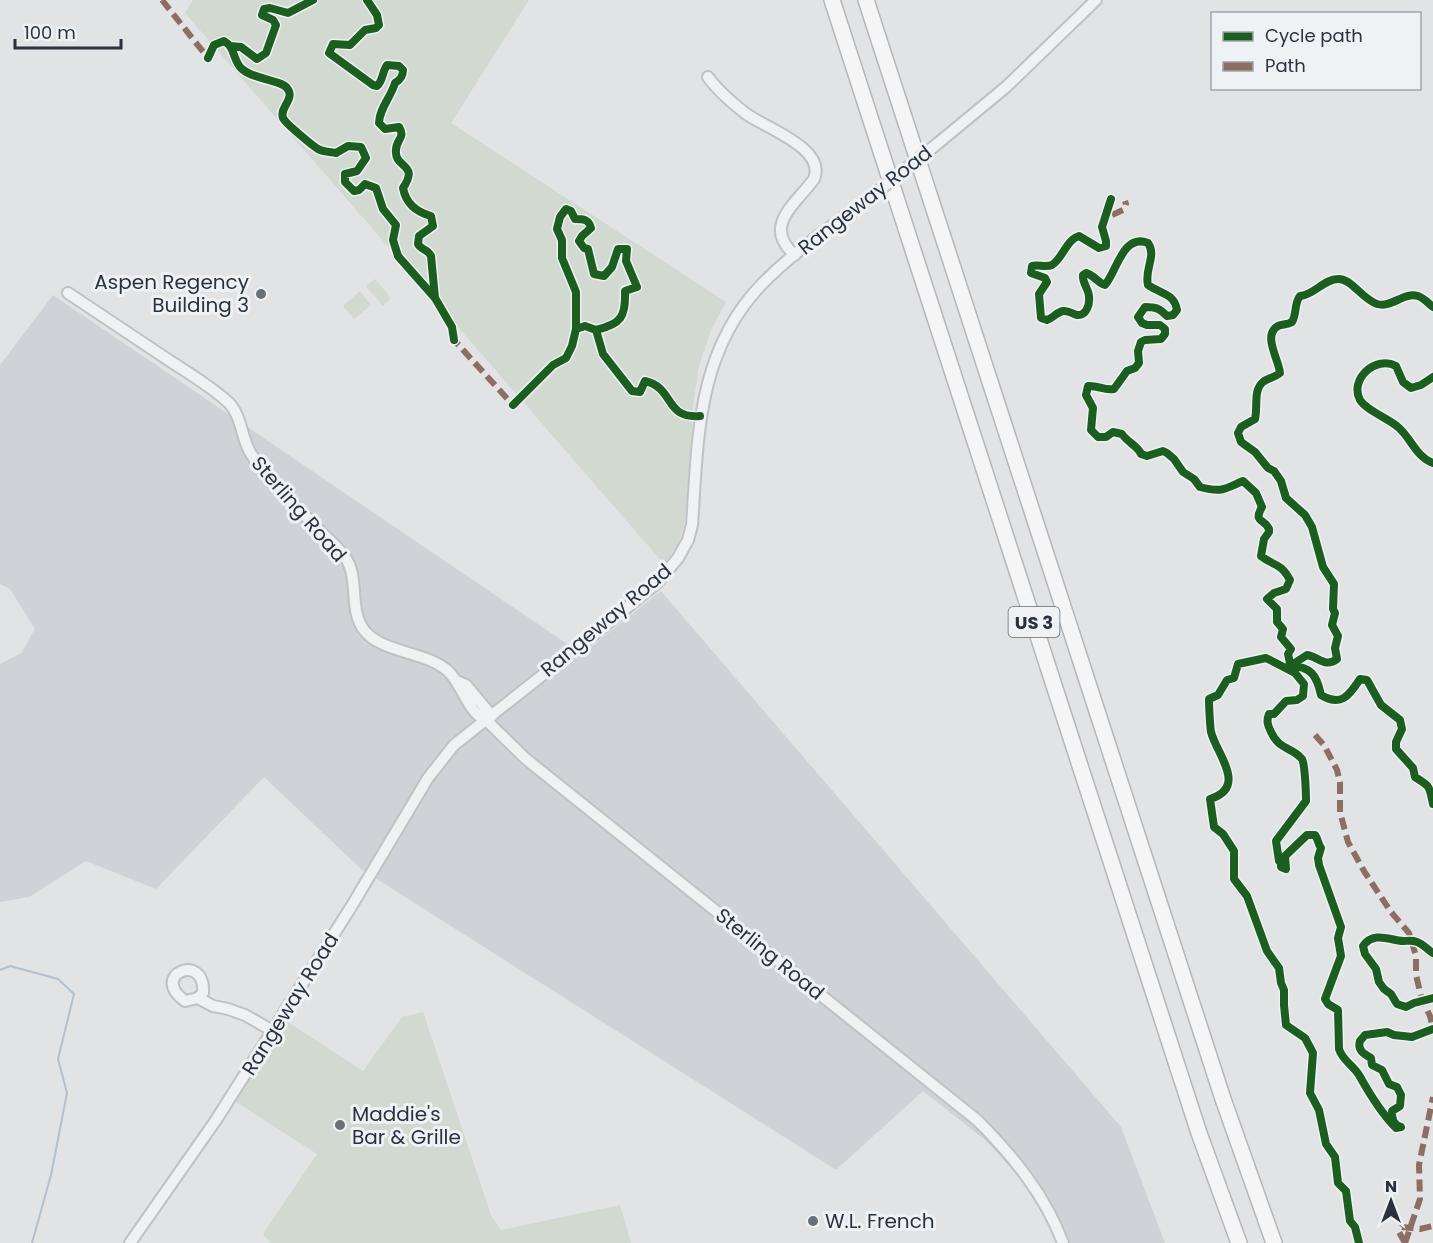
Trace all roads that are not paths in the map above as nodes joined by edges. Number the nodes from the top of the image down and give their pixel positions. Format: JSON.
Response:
{"nodes":[{"id":1,"x":832,"y":0,"type":"edge"},
{"id":2,"x":867,"y":0,"type":"edge"},
{"id":3,"x":1096,"y":0,"type":"edge"},
{"id":4,"x":708,"y":77,"type":"dead end"},
{"id":5,"x":795,"y":255,"type":"junction"},
{"id":6,"x":68,"y":293,"type":"dead end"},
{"id":7,"x":489,"y":718,"type":"junction"},
{"id":8,"x":198,"y":998,"type":"dead end"},
{"id":9,"x":273,"y":1031,"type":"junction"},
{"id":10,"x":130,"y":1243,"type":"edge"},
{"id":11,"x":1063,"y":1243,"type":"edge"},
{"id":12,"x":1239,"y":1243,"type":"edge"},
{"id":13,"x":1274,"y":1243,"type":"edge"}],
"edges":[{"from":1,"to":12,"type":"highway","number":"US 3"},
{"from":2,"to":13,"type":"highway","number":"US 3"},
{"from":3,"to":5,"type":"street","name":"Rangeway Road","bridge":true},
{"from":4,"to":5,"type":"street"},
{"from":5,"to":7,"type":"street","name":"Rangeway Road"},
{"from":6,"to":7,"type":"street","name":"Sterling Road"},
{"from":7,"to":9,"type":"street","name":"Rangeway Road"},
{"from":7,"to":11,"type":"street","name":"Sterling Road"},
{"from":8,"to":9,"type":"street"},
{"from":9,"to":10,"type":"street","name":"Rangeway Road"}]}
